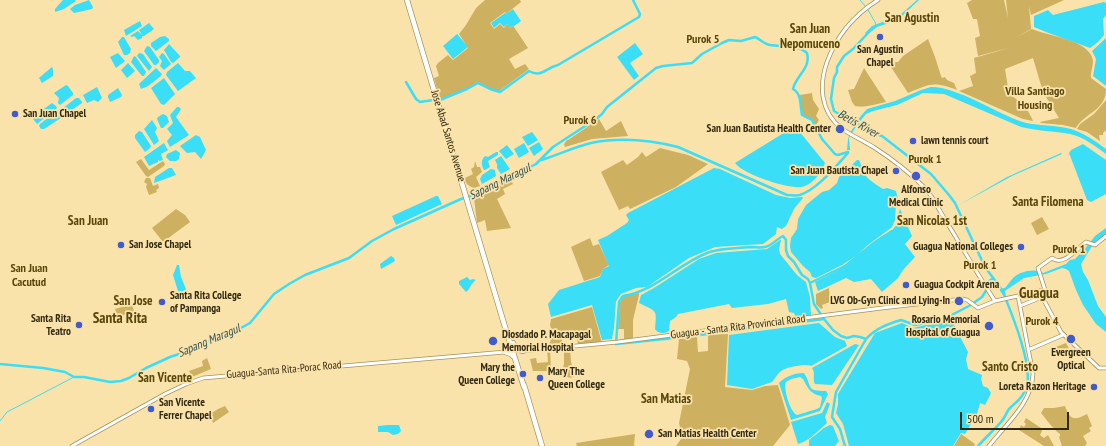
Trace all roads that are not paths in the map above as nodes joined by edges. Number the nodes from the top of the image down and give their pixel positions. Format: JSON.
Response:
{"nodes":[{"id":1,"x":407,"y":0,"type":"edge"},
{"id":2,"x":878,"y":0,"type":"edge"},
{"id":3,"x":1106,"y":236,"type":"edge"},
{"id":4,"x":1039,"y":291,"type":"junction"},
{"id":5,"x":1018,"y":296,"type":"junction"},
{"id":6,"x":1042,"y":297,"type":"junction"},
{"id":7,"x":995,"y":301,"type":"junction"},
{"id":8,"x":1020,"y":306,"type":"junction"},
{"id":9,"x":1063,"y":335,"type":"junction"},
{"id":10,"x":511,"y":342,"type":"junction"},
{"id":11,"x":1028,"y":350,"type":"junction"},
{"id":12,"x":523,"y":351,"type":"junction"},
{"id":13,"x":505,"y":352,"type":"junction"},
{"id":14,"x":514,"y":352,"type":"junction"},
{"id":15,"x":516,"y":360,"type":"junction"},
{"id":16,"x":1106,"y":368,"type":"edge"},
{"id":17,"x":72,"y":446,"type":"edge"},
{"id":18,"x":542,"y":446,"type":"edge"},
{"id":19,"x":989,"y":446,"type":"edge"}],
"edges":[{"from":1,"to":10,"type":"highway","name":"Jose Abad Santos Avenue"},
{"from":2,"to":7,"type":"main road"},
{"from":3,"to":4,"type":"main road"},
{"from":4,"to":5,"type":"main road"},
{"from":4,"to":6,"type":"main road"},
{"from":5,"to":7,"type":"main road"},
{"from":5,"to":8,"type":"main road"},
{"from":6,"to":8,"type":"main road"},
{"from":6,"to":9,"type":"main road"},
{"from":7,"to":12,"type":"main road","name":"Guagua - Santa Rita Provincial Road"},
{"from":8,"to":11,"type":"main road"},
{"from":9,"to":11,"type":"main road"},
{"from":9,"to":16,"type":"main road"},
{"from":10,"to":12,"type":"highway"},
{"from":10,"to":13,"type":"highway"},
{"from":10,"to":14,"type":"highway","name":"Jose Abad Santos Avenue"},
{"from":11,"to":19,"type":"main road"},
{"from":12,"to":14,"type":"main road","name":"Guagua - Santa Rita Provincial Road"},
{"from":12,"to":15,"type":"highway"},
{"from":13,"to":14,"type":"main road","name":"Guagua-Santa Rita-Porac Road"},
{"from":13,"to":15,"type":"highway"},
{"from":13,"to":17,"type":"main road","name":"Guagua-Santa Rita-Porac Road"},
{"from":14,"to":15,"type":"highway","name":"Jose Abad Santos Avenue"},
{"from":15,"to":18,"type":"highway","name":"Jose Abad Santos Avenue"}]}
